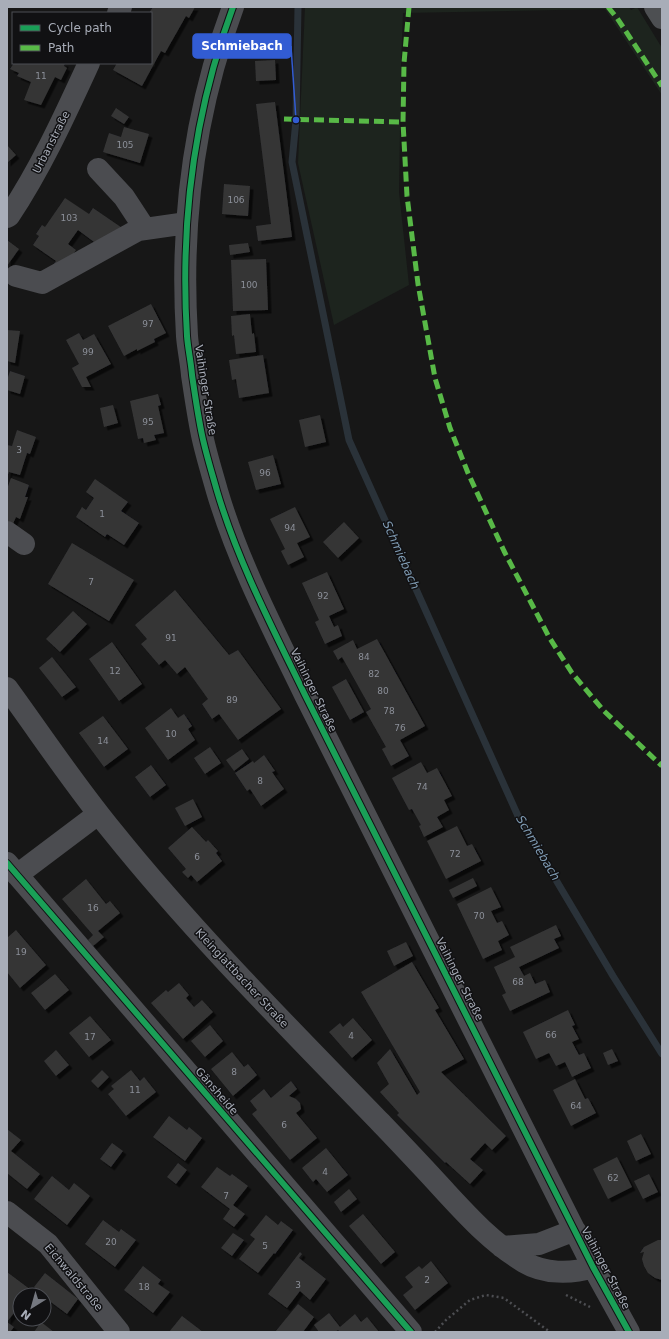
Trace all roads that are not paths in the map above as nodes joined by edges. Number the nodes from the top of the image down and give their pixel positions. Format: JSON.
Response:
{"nodes":[{"id":1,"x":233,"y":7,"type":"edge"},
{"id":2,"x":655,"y":7,"type":"edge"},
{"id":3,"x":662,"y":18,"type":"edge"},
{"id":4,"x":89,"y":64,"type":"edge"},
{"id":5,"x":98,"y":169,"type":"dead end"},
{"id":6,"x":7,"y":217,"type":"edge"},
{"id":7,"x":187,"y":224,"type":"junction"},
{"id":8,"x":145,"y":229,"type":"junction"},
{"id":9,"x":16,"y":276,"type":"dead end"},
{"id":10,"x":7,"y":688,"type":"edge"},
{"id":11,"x":98,"y":814,"type":"junction"},
{"id":12,"x":12,"y":869,"type":"edge"},
{"id":13,"x":10,"y":1219,"type":"edge"},
{"id":14,"x":575,"y":1230,"type":"junction"},
{"id":15,"x":502,"y":1247,"type":"junction"},
{"id":16,"x":593,"y":1267,"type":"junction"},
{"id":17,"x":119,"y":1332,"type":"edge"},
{"id":18,"x":411,"y":1332,"type":"edge"},
{"id":19,"x":629,"y":1332,"type":"edge"}],
"edges":[{"from":1,"to":7,"type":"street","name":"Vaihinger Straße"},
{"from":2,"to":3,"type":"main road"},
{"from":4,"to":6,"type":"street","name":"Urbanstraße"},
{"from":5,"to":8,"type":"street"},
{"from":7,"to":8,"type":"street"},
{"from":7,"to":14,"type":"street","name":"Vaihinger Straße"},
{"from":8,"to":9,"type":"street"},
{"from":10,"to":11,"type":"street","name":"Kleinglattbacher Straße"},
{"from":11,"to":12,"type":"street"},
{"from":11,"to":15,"type":"street","name":"Kleinglattbacher Straße"},
{"from":12,"to":18,"type":"street","name":"Gänsheide"},
{"from":13,"to":17,"type":"street","name":"Eichwaldstraße"},
{"from":14,"to":15,"type":"street"},
{"from":14,"to":16,"type":"street","name":"Vaihinger Straße"},
{"from":15,"to":16,"type":"street","name":"Kleinglattbacher Straße"},
{"from":16,"to":19,"type":"street","name":"Vaihinger Straße"}]}
